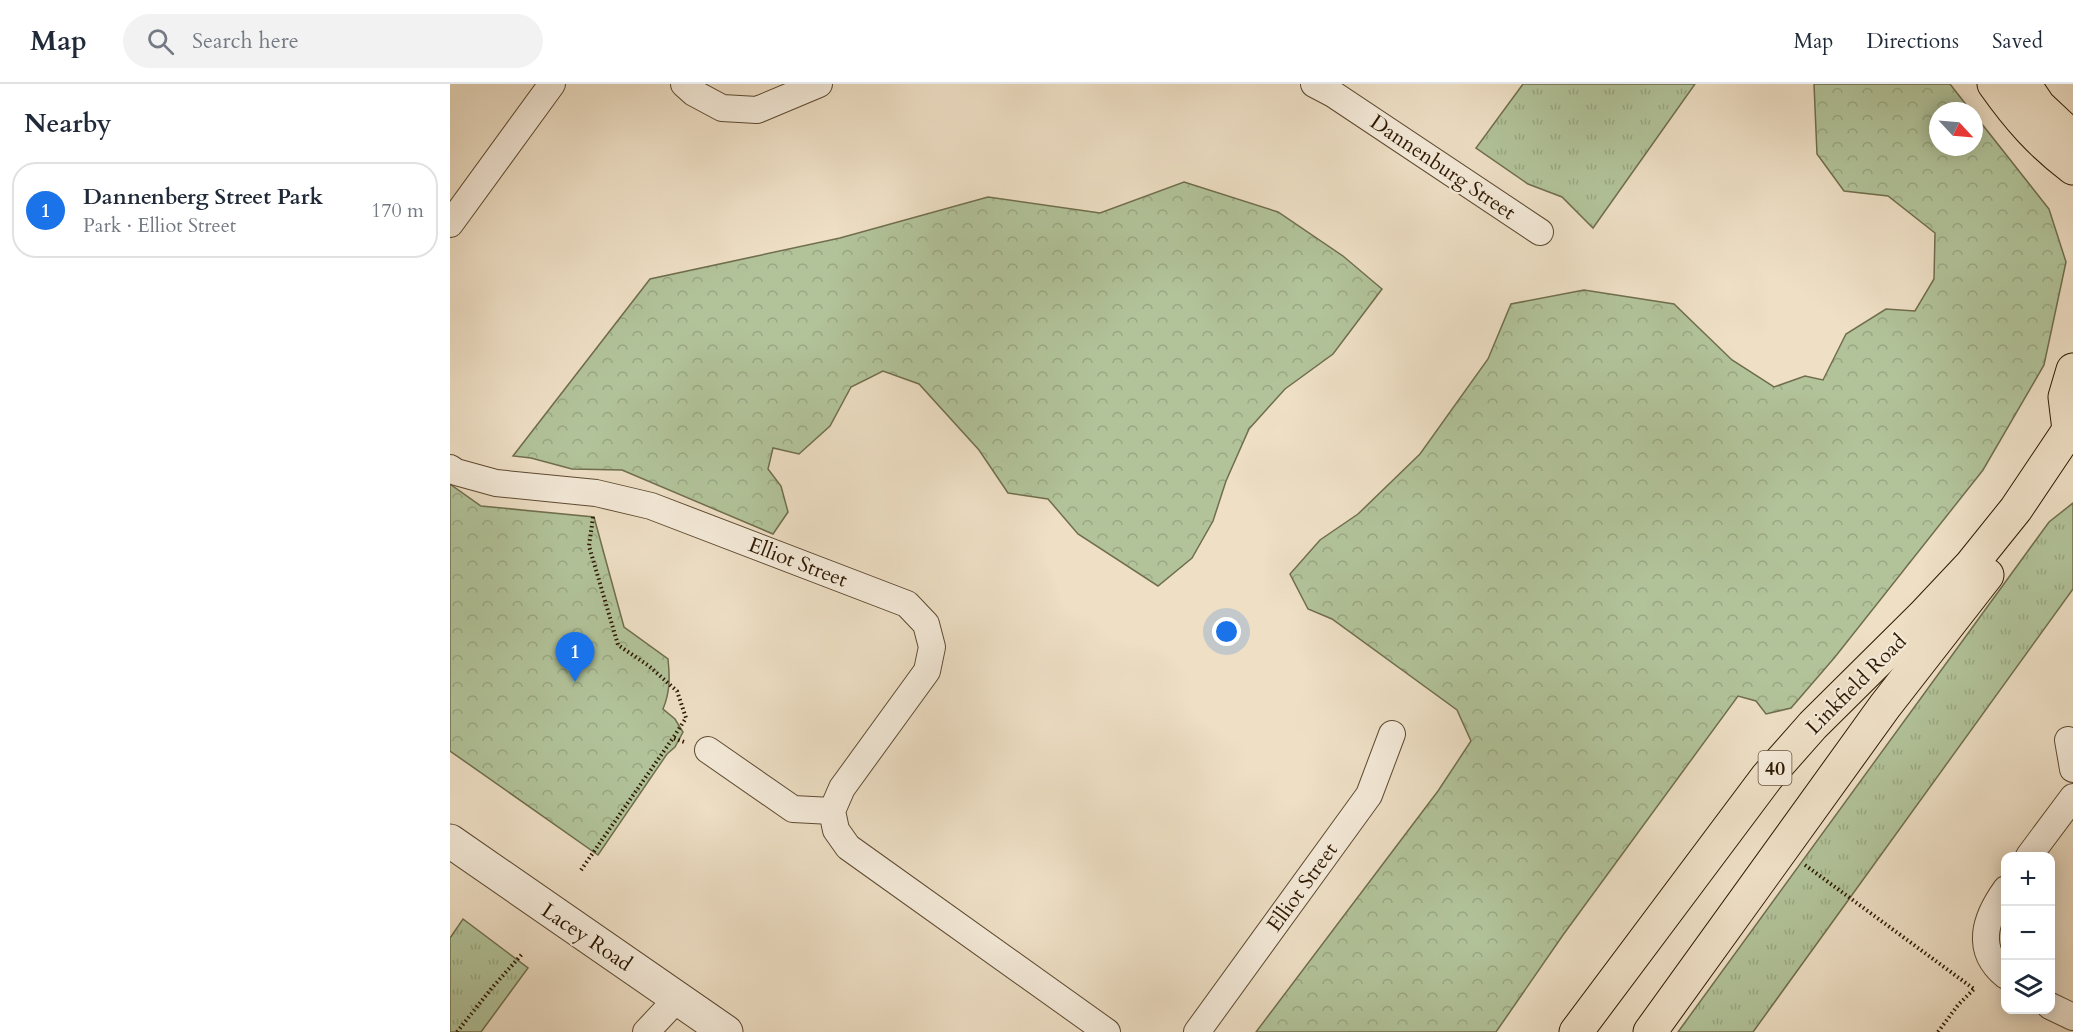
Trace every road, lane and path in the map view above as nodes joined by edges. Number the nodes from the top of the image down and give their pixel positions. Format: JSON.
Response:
{"nodes":[{"id":1,"x":552,"y":84,"type":"edge"},
{"id":2,"x":684,"y":84,"type":"edge"},
{"id":3,"x":819,"y":84,"type":"edge"},
{"id":4,"x":1314,"y":84,"type":"edge"},
{"id":5,"x":1995,"y":84,"type":"edge"},
{"id":6,"x":2032,"y":95,"type":"edge"},
{"id":7,"x":2073,"y":107,"type":"edge"},
{"id":8,"x":2073,"y":138,"type":"edge"},
{"id":9,"x":2073,"y":168,"type":"edge"},
{"id":10,"x":450,"y":224,"type":"edge"},
{"id":11,"x":1540,"y":232,"type":"dead end"},
{"id":12,"x":2073,"y":370,"type":"edge"},
{"id":13,"x":2072,"y":437,"type":"edge"},
{"id":14,"x":450,"y":468,"type":"edge"},
{"id":15,"x":596,"y":493,"type":"junction"},
{"id":16,"x":1392,"y":734,"type":"dead end"},
{"id":17,"x":673,"y":738,"type":"junction"},
{"id":18,"x":2068,"y":740,"type":"dead end"},
{"id":19,"x":708,"y":750,"type":"joint"},
{"id":20,"x":2073,"y":769,"type":"edge"},
{"id":21,"x":2073,"y":797,"type":"edge"},
{"id":22,"x":832,"y":811,"type":"junction"},
{"id":23,"x":450,"y":841,"type":"edge"},
{"id":24,"x":1783,"y":848,"type":"junction"},
{"id":25,"x":2033,"y":852,"type":"edge"},
{"id":26,"x":581,"y":870,"type":"dead end"},
{"id":27,"x":2001,"y":898,"type":"edge"},
{"id":28,"x":523,"y":953,"type":"dead end"},
{"id":29,"x":2001,"y":973,"type":"edge"},
{"id":30,"x":2001,"y":974,"type":"edge"},
{"id":31,"x":1974,"y":989,"type":"junction"},
{"id":32,"x":677,"y":999,"type":"junction"},
{"id":33,"x":2055,"y":1008,"type":"edge"},
{"id":34,"x":2073,"y":1017,"type":"edge"},
{"id":35,"x":457,"y":1032,"type":"edge"},
{"id":36,"x":646,"y":1032,"type":"edge"},
{"id":37,"x":726,"y":1032,"type":"edge"},
{"id":38,"x":1107,"y":1032,"type":"edge"},
{"id":39,"x":1197,"y":1032,"type":"edge"},
{"id":40,"x":1576,"y":1032,"type":"edge"},
{"id":41,"x":1650,"y":1032,"type":"edge"},
{"id":42,"x":1938,"y":1032,"type":"edge"}],
"edges":[{"from":1,"to":10,"type":"street"},
{"from":2,"to":3,"type":"street"},
{"from":4,"to":11,"type":"street","name":"Dannenburg Street"},
{"from":5,"to":9,"type":"main road"},
{"from":6,"to":7,"type":"main road"},
{"from":6,"to":8,"type":"main road"},
{"from":12,"to":13,"type":"main road"},
{"from":13,"to":24,"type":"main road","name":"Linkfield Road","number":"40"},
{"from":13,"to":40,"type":"main road","name":"Linkfield Road","number":"40"},
{"from":14,"to":15,"type":"street","name":"Elliot Street"},
{"from":15,"to":17,"type":"path"},
{"from":15,"to":22,"type":"street","name":"Elliot Street"},
{"from":16,"to":39,"type":"street","name":"Elliot Street"},
{"from":17,"to":19,"type":"path"},
{"from":17,"to":26,"type":"path"},
{"from":18,"to":20,"type":"street"},
{"from":19,"to":22,"type":"street"},
{"from":21,"to":25,"type":"street"},
{"from":22,"to":38,"type":"street"},
{"from":23,"to":32,"type":"street","name":"Lacey Road"},
{"from":24,"to":31,"type":"path"},
{"from":24,"to":41,"type":"main road","name":"Linkfield Road","number":"40"},
{"from":27,"to":29,"type":"street"},
{"from":28,"to":35,"type":"path"},
{"from":30,"to":31,"type":"path"},
{"from":31,"to":42,"type":"path"},
{"from":32,"to":36,"type":"street"},
{"from":32,"to":37,"type":"street","name":"Lacey Road"},
{"from":33,"to":34,"type":"street"}]}
